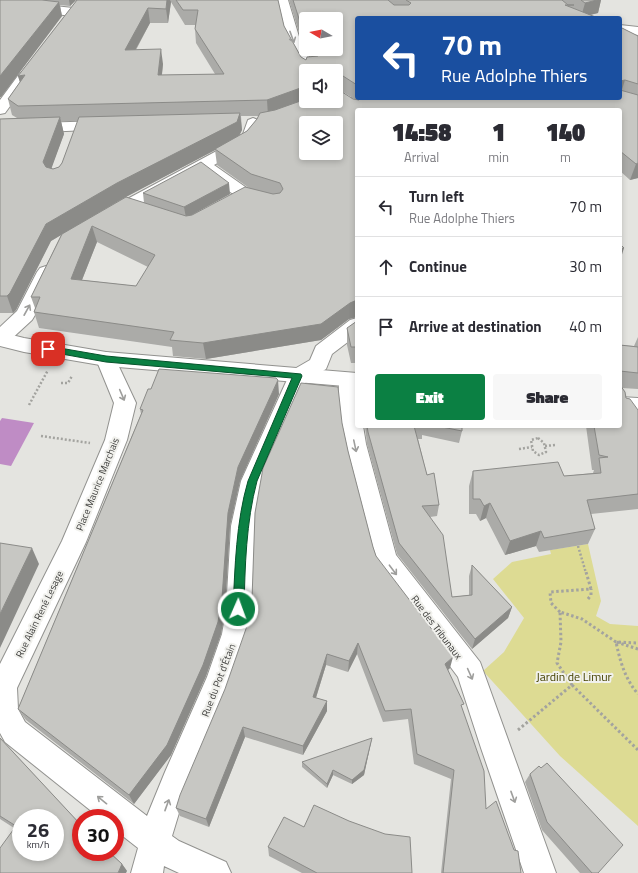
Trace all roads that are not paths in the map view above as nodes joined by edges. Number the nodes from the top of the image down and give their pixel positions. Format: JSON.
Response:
{"nodes":[{"id":1,"x":83,"y":0,"type":"edge"},
{"id":2,"x":188,"y":0,"type":"edge"},
{"id":3,"x":282,"y":2,"type":"edge"},
{"id":4,"x":0,"y":4,"type":"edge"},
{"id":5,"x":73,"y":12,"type":"junction"},
{"id":6,"x":64,"y":24,"type":"edge"},
{"id":7,"x":306,"y":64,"type":"edge"},
{"id":8,"x":32,"y":67,"type":"edge"},
{"id":9,"x":355,"y":91,"type":"edge"},
{"id":10,"x":343,"y":94,"type":"edge"},
{"id":11,"x":343,"y":100,"type":"edge"},
{"id":12,"x":353,"y":106,"type":"edge"},
{"id":13,"x":0,"y":110,"type":"edge"},
{"id":14,"x":251,"y":123,"type":"dead end"},
{"id":15,"x":76,"y":126,"type":"junction"},
{"id":16,"x":122,"y":126,"type":"edge"},
{"id":17,"x":0,"y":129,"type":"edge"},
{"id":18,"x":70,"y":141,"type":"edge"},
{"id":19,"x":204,"y":164,"type":"junction"},
{"id":20,"x":274,"y":204,"type":"edge"},
{"id":21,"x":127,"y":205,"type":"junction"},
{"id":22,"x":152,"y":214,"type":"edge"},
{"id":23,"x":96,"y":224,"type":"edge"},
{"id":24,"x":52,"y":260,"type":"edge"},
{"id":25,"x":355,"y":327,"type":"edge"},
{"id":26,"x":0,"y":338,"type":"edge"},
{"id":27,"x":106,"y":359,"type":"junction"},
{"id":28,"x":298,"y":376,"type":"junction"},
{"id":29,"x":353,"y":380,"type":"edge"},
{"id":30,"x":622,"y":405,"type":"edge"},
{"id":31,"x":638,"y":406,"type":"edge"},
{"id":32,"x":74,"y":542,"type":"joint"},
{"id":33,"x":2,"y":686,"type":"edge"},
{"id":34,"x":155,"y":842,"type":"junction"},
{"id":35,"x":147,"y":873,"type":"edge"},
{"id":36,"x":215,"y":873,"type":"edge"},
{"id":37,"x":540,"y":873,"type":"edge"}],
"edges":[{"from":1,"to":5,"type":"street"},
{"from":2,"to":3,"type":"street"},
{"from":3,"to":7,"type":"street","one_way":true},
{"from":4,"to":5,"type":"street"},
{"from":5,"to":6,"type":"street"},
{"from":8,"to":13,"type":"street"},
{"from":9,"to":10,"type":"street"},
{"from":11,"to":12,"type":"street"},
{"from":14,"to":19,"type":"street"},
{"from":15,"to":16,"type":"street"},
{"from":15,"to":17,"type":"street"},
{"from":15,"to":18,"type":"street"},
{"from":19,"to":20,"type":"street"},
{"from":19,"to":21,"type":"street"},
{"from":21,"to":22,"type":"street"},
{"from":21,"to":23,"type":"street"},
{"from":26,"to":24,"type":"street","one_way":true},
{"from":25,"to":28,"type":"street"},
{"from":26,"to":27,"type":"street"},
{"from":27,"to":28,"type":"street"},
{"from":27,"to":32,"type":"street","name":"Place Maurice Marchais","one_way":true},
{"from":28,"to":29,"type":"street"},
{"from":34,"to":28,"type":"street","name":"Rue du Pot d'Étain","one_way":true},
{"from":29,"to":37,"type":"street","name":"Rue des Tribunaux","one_way":true},
{"from":30,"to":31,"type":"street"},
{"from":32,"to":33,"type":"street","name":"Rue Alain René Lesage"},
{"from":34,"to":33,"type":"street","name":"Rue Alain René Lesage","one_way":true},
{"from":34,"to":35,"type":"street","name":"Rue du Pot d'Étain"},
{"from":34,"to":36,"type":"street","name":"Rue Alain René Lesage"}]}
